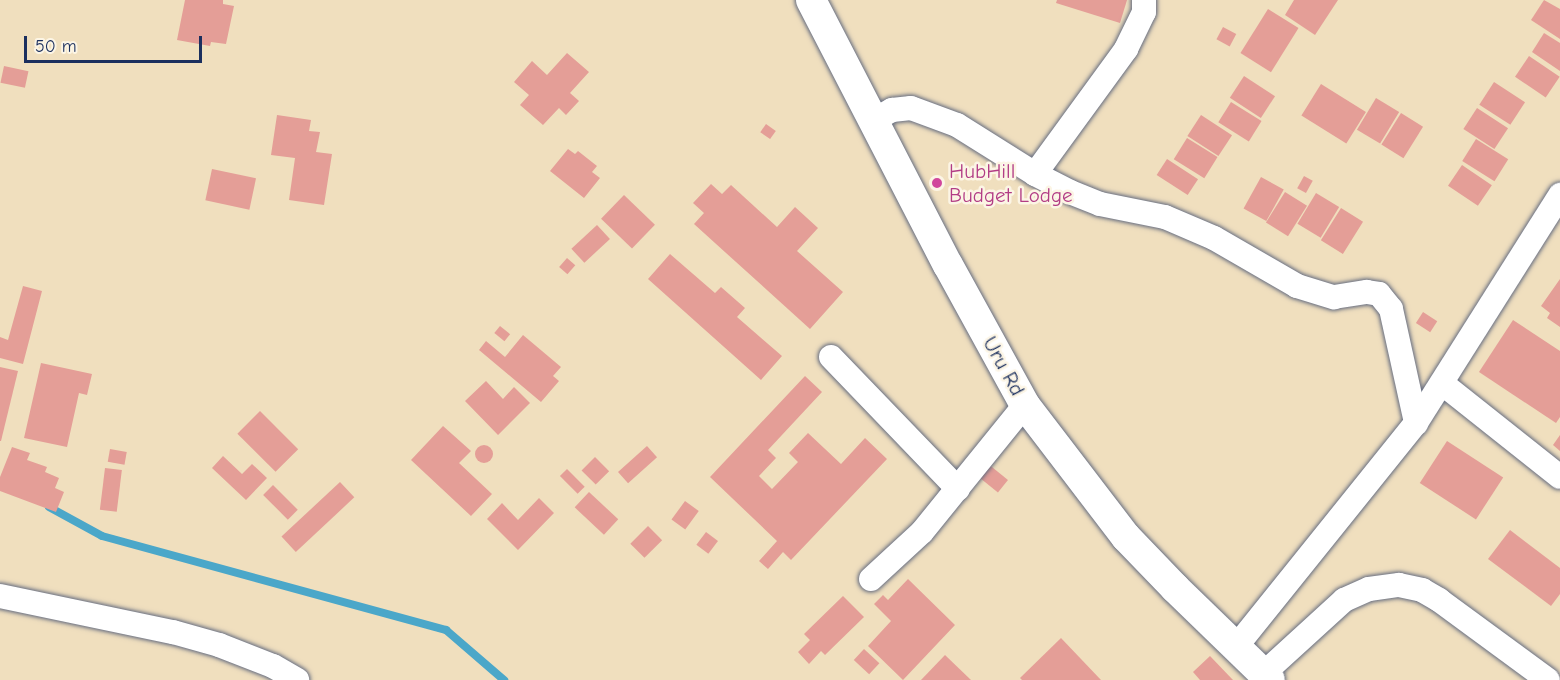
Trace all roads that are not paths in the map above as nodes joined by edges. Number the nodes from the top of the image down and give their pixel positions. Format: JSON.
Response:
{"nodes":[{"id":1,"x":811,"y":0,"type":"edge"},
{"id":2,"x":1144,"y":0,"type":"edge"},
{"id":3,"x":874,"y":120,"type":"junction"},
{"id":4,"x":1035,"y":174,"type":"junction"},
{"id":5,"x":1560,"y":195,"type":"edge"},
{"id":6,"x":831,"y":357,"type":"dead end"},
{"id":7,"x":1443,"y":384,"type":"junction"},
{"id":8,"x":1025,"y":405,"type":"junction"},
{"id":9,"x":1416,"y":423,"type":"junction"},
{"id":10,"x":1560,"y":477,"type":"edge"},
{"id":11,"x":958,"y":489,"type":"junction"},
{"id":12,"x":871,"y":579,"type":"dead end"},
{"id":13,"x":0,"y":596,"type":"edge"},
{"id":14,"x":1235,"y":648,"type":"junction"},
{"id":15,"x":1266,"y":677,"type":"edge"},
{"id":16,"x":297,"y":680,"type":"edge"},
{"id":17,"x":1548,"y":680,"type":"edge"}],
"edges":[{"from":1,"to":3,"type":"street","name":"Uru Rd"},
{"from":2,"to":4,"type":"street"},
{"from":3,"to":4,"type":"street"},
{"from":3,"to":8,"type":"street","name":"Uru Rd"},
{"from":4,"to":9,"type":"street"},
{"from":5,"to":7,"type":"street"},
{"from":6,"to":11,"type":"street"},
{"from":7,"to":9,"type":"street"},
{"from":7,"to":10,"type":"street"},
{"from":8,"to":11,"type":"street"},
{"from":8,"to":14,"type":"street","name":"Uru Rd"},
{"from":9,"to":14,"type":"street"},
{"from":11,"to":12,"type":"street"},
{"from":13,"to":16,"type":"street"},
{"from":14,"to":15,"type":"street","name":"Uru Rd"},
{"from":15,"to":17,"type":"street"}]}
